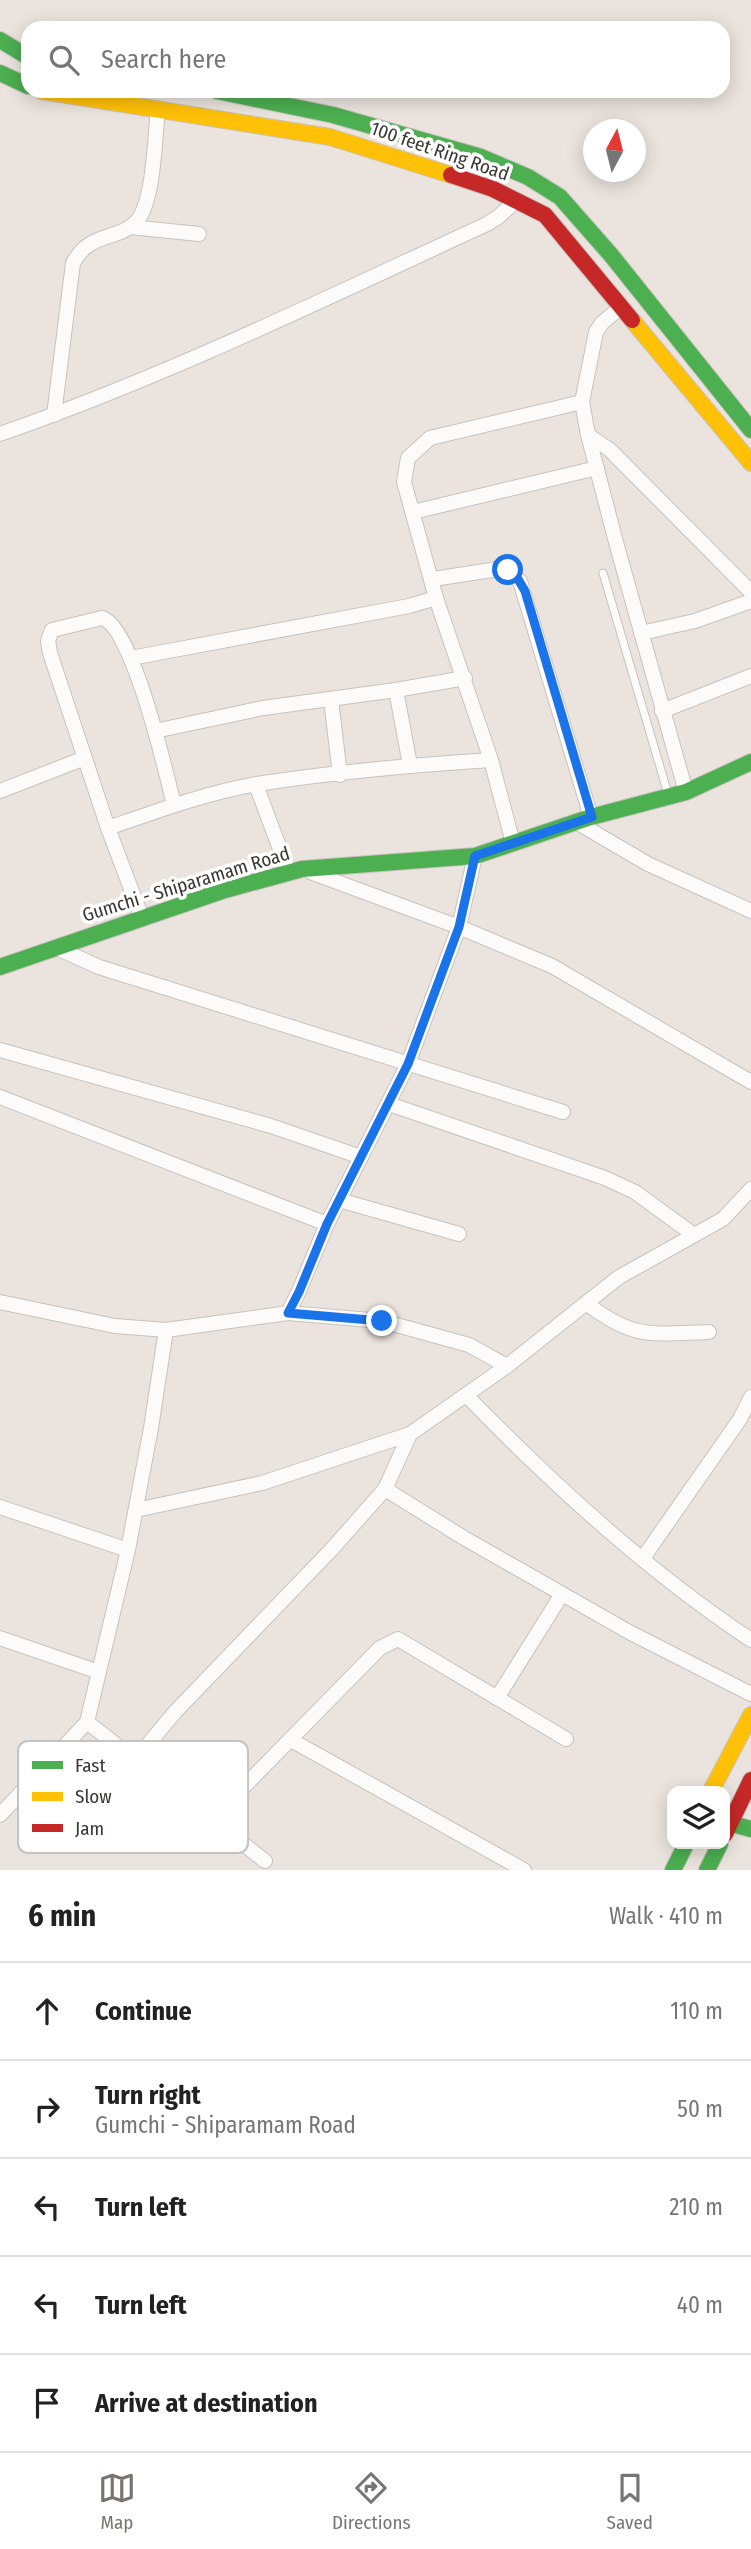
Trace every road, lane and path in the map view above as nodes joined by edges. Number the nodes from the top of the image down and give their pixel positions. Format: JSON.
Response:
{"nodes":[{"id":1,"x":0,"y":41,"type":"edge"},
{"id":2,"x":21,"y":53,"type":"edge"},
{"id":3,"x":0,"y":73,"type":"edge"},
{"id":4,"x":21,"y":84,"type":"edge"},
{"id":5,"x":86,"y":98,"type":"edge"},
{"id":6,"x":251,"y":98,"type":"edge"},
{"id":7,"x":158,"y":109,"type":"junction"},
{"id":8,"x":517,"y":200,"type":"junction"},
{"id":9,"x":130,"y":227,"type":"junction"},
{"id":10,"x":200,"y":234,"type":"dead end"},
{"id":11,"x":621,"y":307,"type":"junction"},
{"id":12,"x":582,"y":402,"type":"junction"},
{"id":13,"x":54,"y":415,"type":"junction"},
{"id":14,"x":751,"y":430,"type":"edge"},
{"id":15,"x":0,"y":434,"type":"edge"},
{"id":16,"x":588,"y":435,"type":"junction"},
{"id":17,"x":751,"y":463,"type":"edge"},
{"id":18,"x":597,"y":468,"type":"junction"},
{"id":19,"x":413,"y":512,"type":"junction"},
{"id":20,"x":603,"y":573,"type":"dead end"},
{"id":21,"x":433,"y":579,"type":"junction"},
{"id":22,"x":751,"y":592,"type":"edge"},
{"id":23,"x":436,"y":598,"type":"junction"},
{"id":24,"x":751,"y":601,"type":"edge"},
{"id":25,"x":641,"y":633,"type":"junction"},
{"id":26,"x":131,"y":659,"type":"junction"},
{"id":27,"x":751,"y":676,"type":"edge"},
{"id":28,"x":465,"y":678,"type":"junction"},
{"id":29,"x":396,"y":690,"type":"junction"},
{"id":30,"x":331,"y":700,"type":"junction"},
{"id":31,"x":662,"y":711,"type":"junction"},
{"id":32,"x":155,"y":731,"type":"junction"},
{"id":33,"x":85,"y":758,"type":"junction"},
{"id":34,"x":491,"y":760,"type":"junction"},
{"id":35,"x":751,"y":762,"type":"edge"},
{"id":36,"x":410,"y":765,"type":"junction"},
{"id":37,"x":340,"y":775,"type":"junction"},
{"id":38,"x":256,"y":785,"type":"junction"},
{"id":39,"x":0,"y":791,"type":"edge"},
{"id":40,"x":686,"y":792,"type":"junction"},
{"id":41,"x":668,"y":796,"type":"junction"},
{"id":42,"x":174,"y":804,"type":"junction"},
{"id":43,"x":585,"y":820,"type":"junction"},
{"id":44,"x":108,"y":828,"type":"junction"},
{"id":45,"x":513,"y":843,"type":"junction"},
{"id":46,"x":475,"y":856,"type":"junction"},
{"id":47,"x":296,"y":871,"type":"junction"},
{"id":48,"x":751,"y":911,"type":"edge"},
{"id":49,"x":142,"y":918,"type":"junction"},
{"id":50,"x":459,"y":927,"type":"junction"},
{"id":51,"x":57,"y":948,"type":"junction"},
{"id":52,"x":0,"y":967,"type":"edge"},
{"id":53,"x":0,"y":1050,"type":"edge"},
{"id":54,"x":408,"y":1064,"type":"junction"},
{"id":55,"x":751,"y":1082,"type":"edge"},
{"id":56,"x":0,"y":1097,"type":"edge"},
{"id":57,"x":389,"y":1104,"type":"junction"},
{"id":58,"x":564,"y":1112,"type":"dead end"},
{"id":59,"x":361,"y":1157,"type":"junction"},
{"id":60,"x":751,"y":1189,"type":"edge"},
{"id":61,"x":339,"y":1200,"type":"junction"},
{"id":62,"x":327,"y":1224,"type":"junction"},
{"id":63,"x":458,"y":1234,"type":"dead end"},
{"id":64,"x":694,"y":1235,"type":"junction"},
{"id":65,"x":0,"y":1302,"type":"edge"},
{"id":66,"x":586,"y":1303,"type":"junction"},
{"id":67,"x":288,"y":1313,"type":"junction"},
{"id":68,"x":166,"y":1329,"type":"junction"},
{"id":69,"x":709,"y":1332,"type":"dead end"},
{"id":70,"x":508,"y":1366,"type":"junction"},
{"id":71,"x":466,"y":1395,"type":"junction"},
{"id":72,"x":751,"y":1397,"type":"edge"},
{"id":73,"x":410,"y":1434,"type":"junction"},
{"id":74,"x":385,"y":1489,"type":"junction"},
{"id":75,"x":0,"y":1507,"type":"edge"},
{"id":76,"x":136,"y":1510,"type":"junction"},
{"id":77,"x":128,"y":1550,"type":"junction"},
{"id":78,"x":643,"y":1558,"type":"junction"},
{"id":79,"x":562,"y":1594,"type":"junction"},
{"id":80,"x":0,"y":1638,"type":"edge"},
{"id":81,"x":751,"y":1640,"type":"edge"},
{"id":82,"x":99,"y":1672,"type":"junction"},
{"id":83,"x":751,"y":1694,"type":"edge"},
{"id":84,"x":497,"y":1698,"type":"junction"},
{"id":85,"x":751,"y":1715,"type":"edge"},
{"id":86,"x":87,"y":1722,"type":"junction"},
{"id":87,"x":566,"y":1739,"type":"dead end"},
{"id":88,"x":292,"y":1740,"type":"junction"},
{"id":89,"x":69,"y":1741,"type":"edge"},
{"id":90,"x":112,"y":1741,"type":"edge"},
{"id":91,"x":151,"y":1741,"type":"edge"},
{"id":92,"x":751,"y":1780,"type":"edge"},
{"id":93,"x":248,"y":1783,"type":"edge"},
{"id":94,"x":714,"y":1786,"type":"edge"},
{"id":95,"x":18,"y":1796,"type":"edge"},
{"id":96,"x":0,"y":1815,"type":"edge"},
{"id":97,"x":730,"y":1819,"type":"edge"},
{"id":98,"x":730,"y":1826,"type":"edge"},
{"id":99,"x":751,"y":1829,"type":"edge"},
{"id":100,"x":248,"y":1848,"type":"edge"},
{"id":101,"x":684,"y":1849,"type":"edge"},
{"id":102,"x":718,"y":1849,"type":"edge"},
{"id":103,"x":265,"y":1861,"type":"dead end"},
{"id":104,"x":524,"y":1870,"type":"edge"},
{"id":105,"x":673,"y":1870,"type":"edge"},
{"id":106,"x":707,"y":1870,"type":"edge"}],
"edges":[{"from":1,"to":2,"type":"main road"},
{"from":3,"to":4,"type":"main road"},
{"from":5,"to":7,"type":"main road","name":"100 feet Ring Road"},
{"from":6,"to":14,"type":"main road","name":"100 feet Ring Road"},
{"from":7,"to":8,"type":"main road","name":"100 feet Ring Road"},
{"from":7,"to":9,"type":"street"},
{"from":8,"to":11,"type":"main road","name":"100 feet Ring Road"},
{"from":8,"to":13,"type":"street"},
{"from":9,"to":10,"type":"street"},
{"from":9,"to":13,"type":"street"},
{"from":11,"to":12,"type":"street"},
{"from":11,"to":17,"type":"main road","name":"100 feet Ring Road"},
{"from":12,"to":16,"type":"street"},
{"from":12,"to":19,"type":"street"},
{"from":13,"to":15,"type":"street"},
{"from":16,"to":18,"type":"street"},
{"from":16,"to":22,"type":"street"},
{"from":18,"to":19,"type":"street"},
{"from":18,"to":25,"type":"street"},
{"from":19,"to":21,"type":"street"},
{"from":20,"to":41,"type":"lane"},
{"from":21,"to":23,"type":"street"},
{"from":21,"to":43,"type":"street"},
{"from":23,"to":26,"type":"street"},
{"from":23,"to":28,"type":"street"},
{"from":24,"to":25,"type":"street"},
{"from":25,"to":31,"type":"street"},
{"from":26,"to":32,"type":"street"},
{"from":26,"to":33,"type":"street"},
{"from":27,"to":31,"type":"street"},
{"from":28,"to":29,"type":"street"},
{"from":28,"to":34,"type":"street"},
{"from":29,"to":30,"type":"street"},
{"from":29,"to":36,"type":"street"},
{"from":30,"to":32,"type":"street"},
{"from":30,"to":37,"type":"street"},
{"from":31,"to":40,"type":"street"},
{"from":32,"to":42,"type":"street"},
{"from":33,"to":39,"type":"street"},
{"from":33,"to":44,"type":"street"},
{"from":34,"to":36,"type":"street"},
{"from":34,"to":45,"type":"street"},
{"from":35,"to":40,"type":"main road","name":"Gumchi - Shiparamam Road"},
{"from":36,"to":37,"type":"street"},
{"from":37,"to":38,"type":"street"},
{"from":38,"to":42,"type":"street"},
{"from":38,"to":47,"type":"street"},
{"from":40,"to":41,"type":"main road","name":"Gumchi - Shiparamam Road"},
{"from":41,"to":43,"type":"main road","name":"Gumchi - Shiparamam Road"},
{"from":42,"to":44,"type":"street"},
{"from":43,"to":45,"type":"main road","name":"Gumchi - Shiparamam Road"},
{"from":43,"to":48,"type":"street"},
{"from":44,"to":49,"type":"street"},
{"from":45,"to":46,"type":"main road","name":"Gumchi - Shiparamam Road"},
{"from":46,"to":47,"type":"main road","name":"Gumchi - Shiparamam Road"},
{"from":46,"to":50,"type":"street"},
{"from":47,"to":49,"type":"main road","name":"Gumchi - Shiparamam Road"},
{"from":47,"to":50,"type":"street"},
{"from":49,"to":51,"type":"main road","name":"Gumchi - Shiparamam Road"},
{"from":50,"to":54,"type":"street"},
{"from":50,"to":55,"type":"street"},
{"from":51,"to":52,"type":"main road","name":"Gumchi - Shiparamam Road"},
{"from":51,"to":54,"type":"street"},
{"from":53,"to":59,"type":"street"},
{"from":54,"to":57,"type":"street"},
{"from":54,"to":58,"type":"street"},
{"from":56,"to":62,"type":"street"},
{"from":57,"to":59,"type":"street"},
{"from":57,"to":64,"type":"street"},
{"from":59,"to":61,"type":"street"},
{"from":60,"to":64,"type":"street"},
{"from":61,"to":62,"type":"street"},
{"from":61,"to":63,"type":"street"},
{"from":62,"to":67,"type":"street"},
{"from":64,"to":66,"type":"street"},
{"from":65,"to":68,"type":"street"},
{"from":66,"to":69,"type":"street"},
{"from":66,"to":70,"type":"street"},
{"from":67,"to":68,"type":"street"},
{"from":67,"to":70,"type":"street"},
{"from":68,"to":76,"type":"street"},
{"from":70,"to":71,"type":"street"},
{"from":71,"to":73,"type":"street"},
{"from":71,"to":78,"type":"street"},
{"from":72,"to":78,"type":"street"},
{"from":73,"to":74,"type":"street"},
{"from":73,"to":76,"type":"street"},
{"from":74,"to":79,"type":"street"},
{"from":74,"to":91,"type":"street"},
{"from":75,"to":77,"type":"street"},
{"from":76,"to":77,"type":"street"},
{"from":77,"to":82,"type":"street"},
{"from":78,"to":81,"type":"street"},
{"from":79,"to":83,"type":"street"},
{"from":79,"to":84,"type":"street"},
{"from":80,"to":82,"type":"street"},
{"from":82,"to":86,"type":"street"},
{"from":84,"to":87,"type":"street"},
{"from":84,"to":88,"type":"street"},
{"from":85,"to":94,"type":"main road"},
{"from":86,"to":89,"type":"street"},
{"from":86,"to":90,"type":"street"},
{"from":88,"to":93,"type":"street"},
{"from":88,"to":104,"type":"street"},
{"from":92,"to":97,"type":"main road"},
{"from":95,"to":96,"type":"street"},
{"from":98,"to":99,"type":"main road"},
{"from":100,"to":103,"type":"street"},
{"from":101,"to":105,"type":"main road"},
{"from":102,"to":106,"type":"main road"}]}
